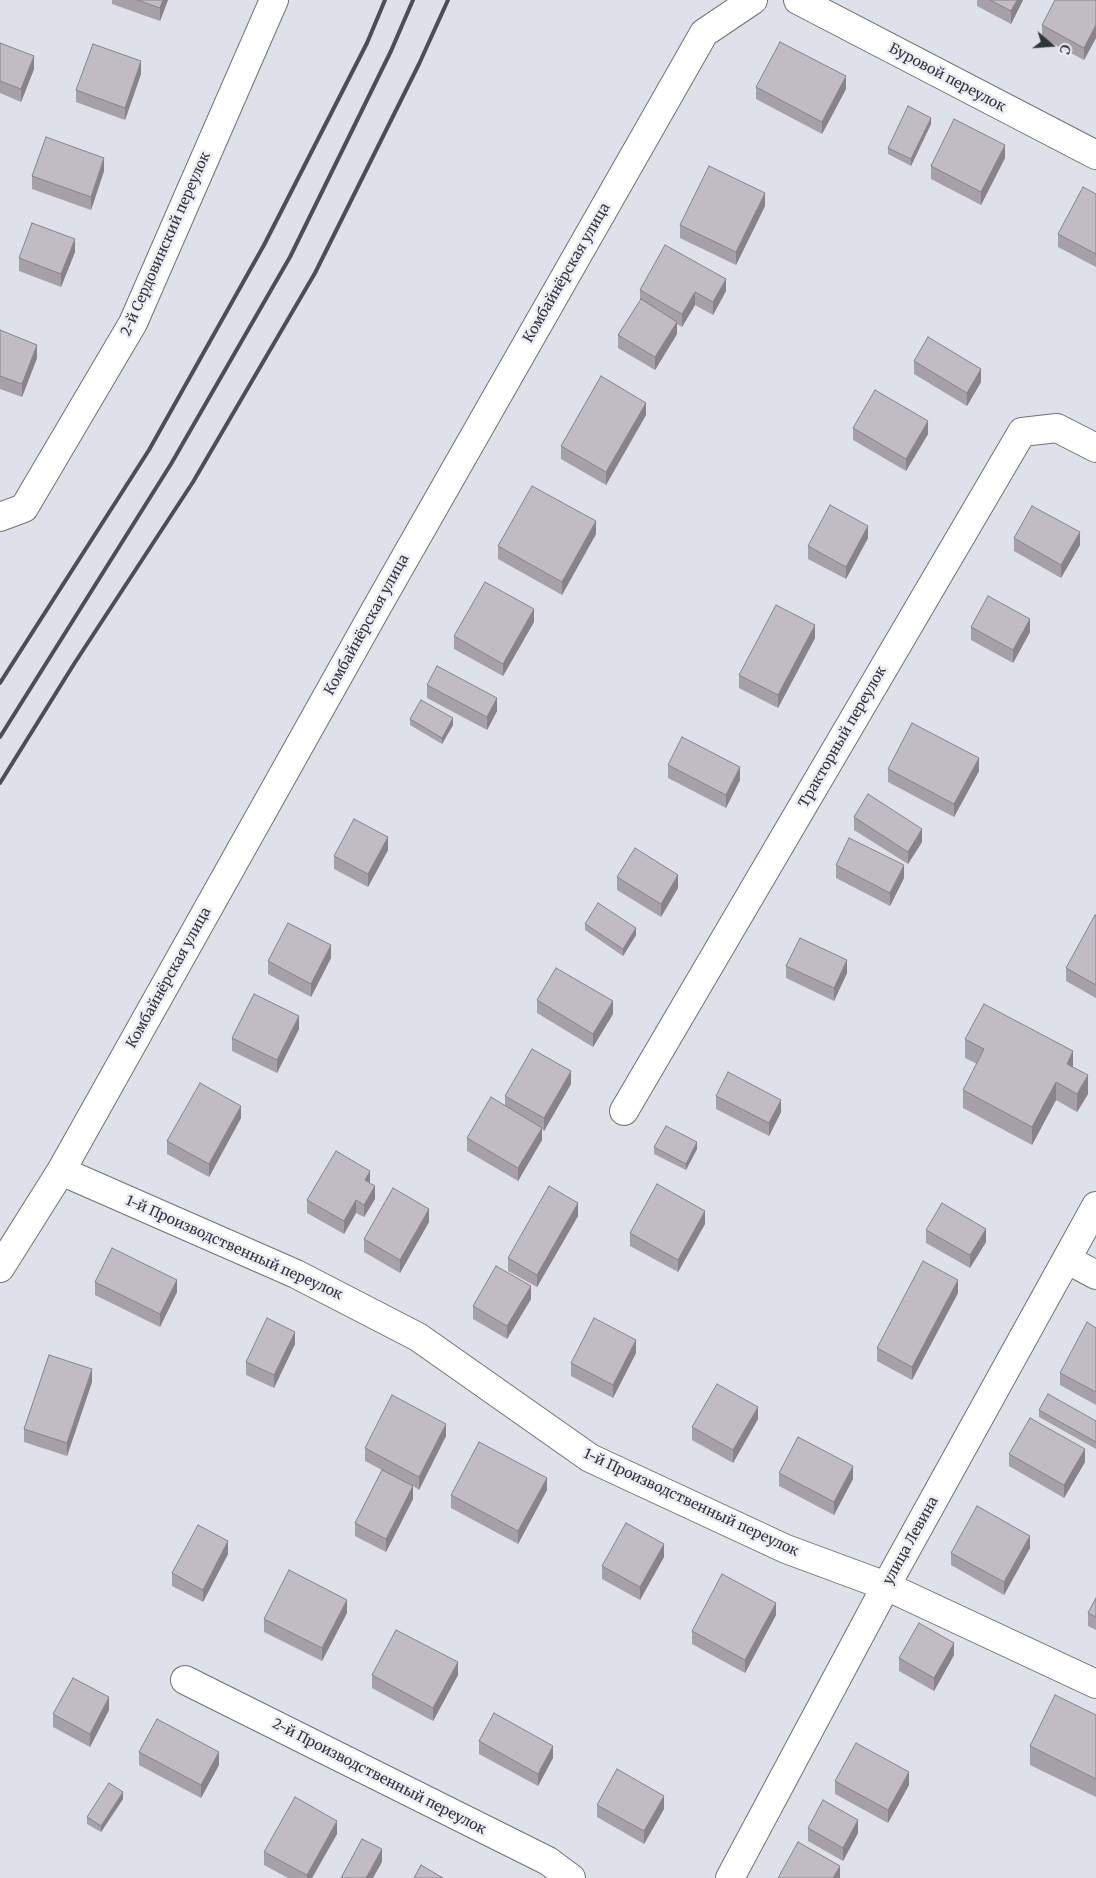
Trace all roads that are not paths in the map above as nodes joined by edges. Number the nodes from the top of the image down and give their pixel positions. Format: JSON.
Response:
{"nodes":[{"id":1,"x":274,"y":0,"type":"edge"},
{"id":2,"x":753,"y":0,"type":"edge"},
{"id":3,"x":798,"y":0,"type":"edge"},
{"id":4,"x":1096,"y":155,"type":"edge"},
{"id":5,"x":1096,"y":448,"type":"edge"},
{"id":6,"x":0,"y":517,"type":"edge"},
{"id":7,"x":624,"y":1112,"type":"dead end"},
{"id":8,"x":61,"y":1171,"type":"junction"},
{"id":9,"x":1096,"y":1206,"type":"edge"},
{"id":10,"x":1068,"y":1260,"type":"junction"},
{"id":11,"x":0,"y":1268,"type":"edge"},
{"id":12,"x":1096,"y":1275,"type":"edge"},
{"id":13,"x":886,"y":1586,"type":"junction"},
{"id":14,"x":185,"y":1680,"type":"dead end"},
{"id":15,"x":1096,"y":1684,"type":"edge"},
{"id":16,"x":571,"y":1878,"type":"edge"},
{"id":17,"x":730,"y":1878,"type":"edge"}],
"edges":[{"from":1,"to":6,"type":"street","name":"2-й Сердовинский переулок"},
{"from":2,"to":8,"type":"street","name":"Комбайнёрская улица"},
{"from":3,"to":4,"type":"street","name":"Буровой переулок"},
{"from":5,"to":7,"type":"street","name":"Тракторный переулок"},
{"from":8,"to":11,"type":"street","name":"Комбайнёрская улица"},
{"from":8,"to":13,"type":"street","name":"1-й Производственный переулок"},
{"from":9,"to":10,"type":"street","name":"улица Левина"},
{"from":10,"to":12,"type":"street"},
{"from":10,"to":13,"type":"street","name":"улица Левина"},
{"from":13,"to":15,"type":"street","name":"1-й Производственный переулок"},
{"from":13,"to":17,"type":"street","name":"улица Левина"},
{"from":14,"to":16,"type":"street","name":"2-й Производственный переулок"}]}
